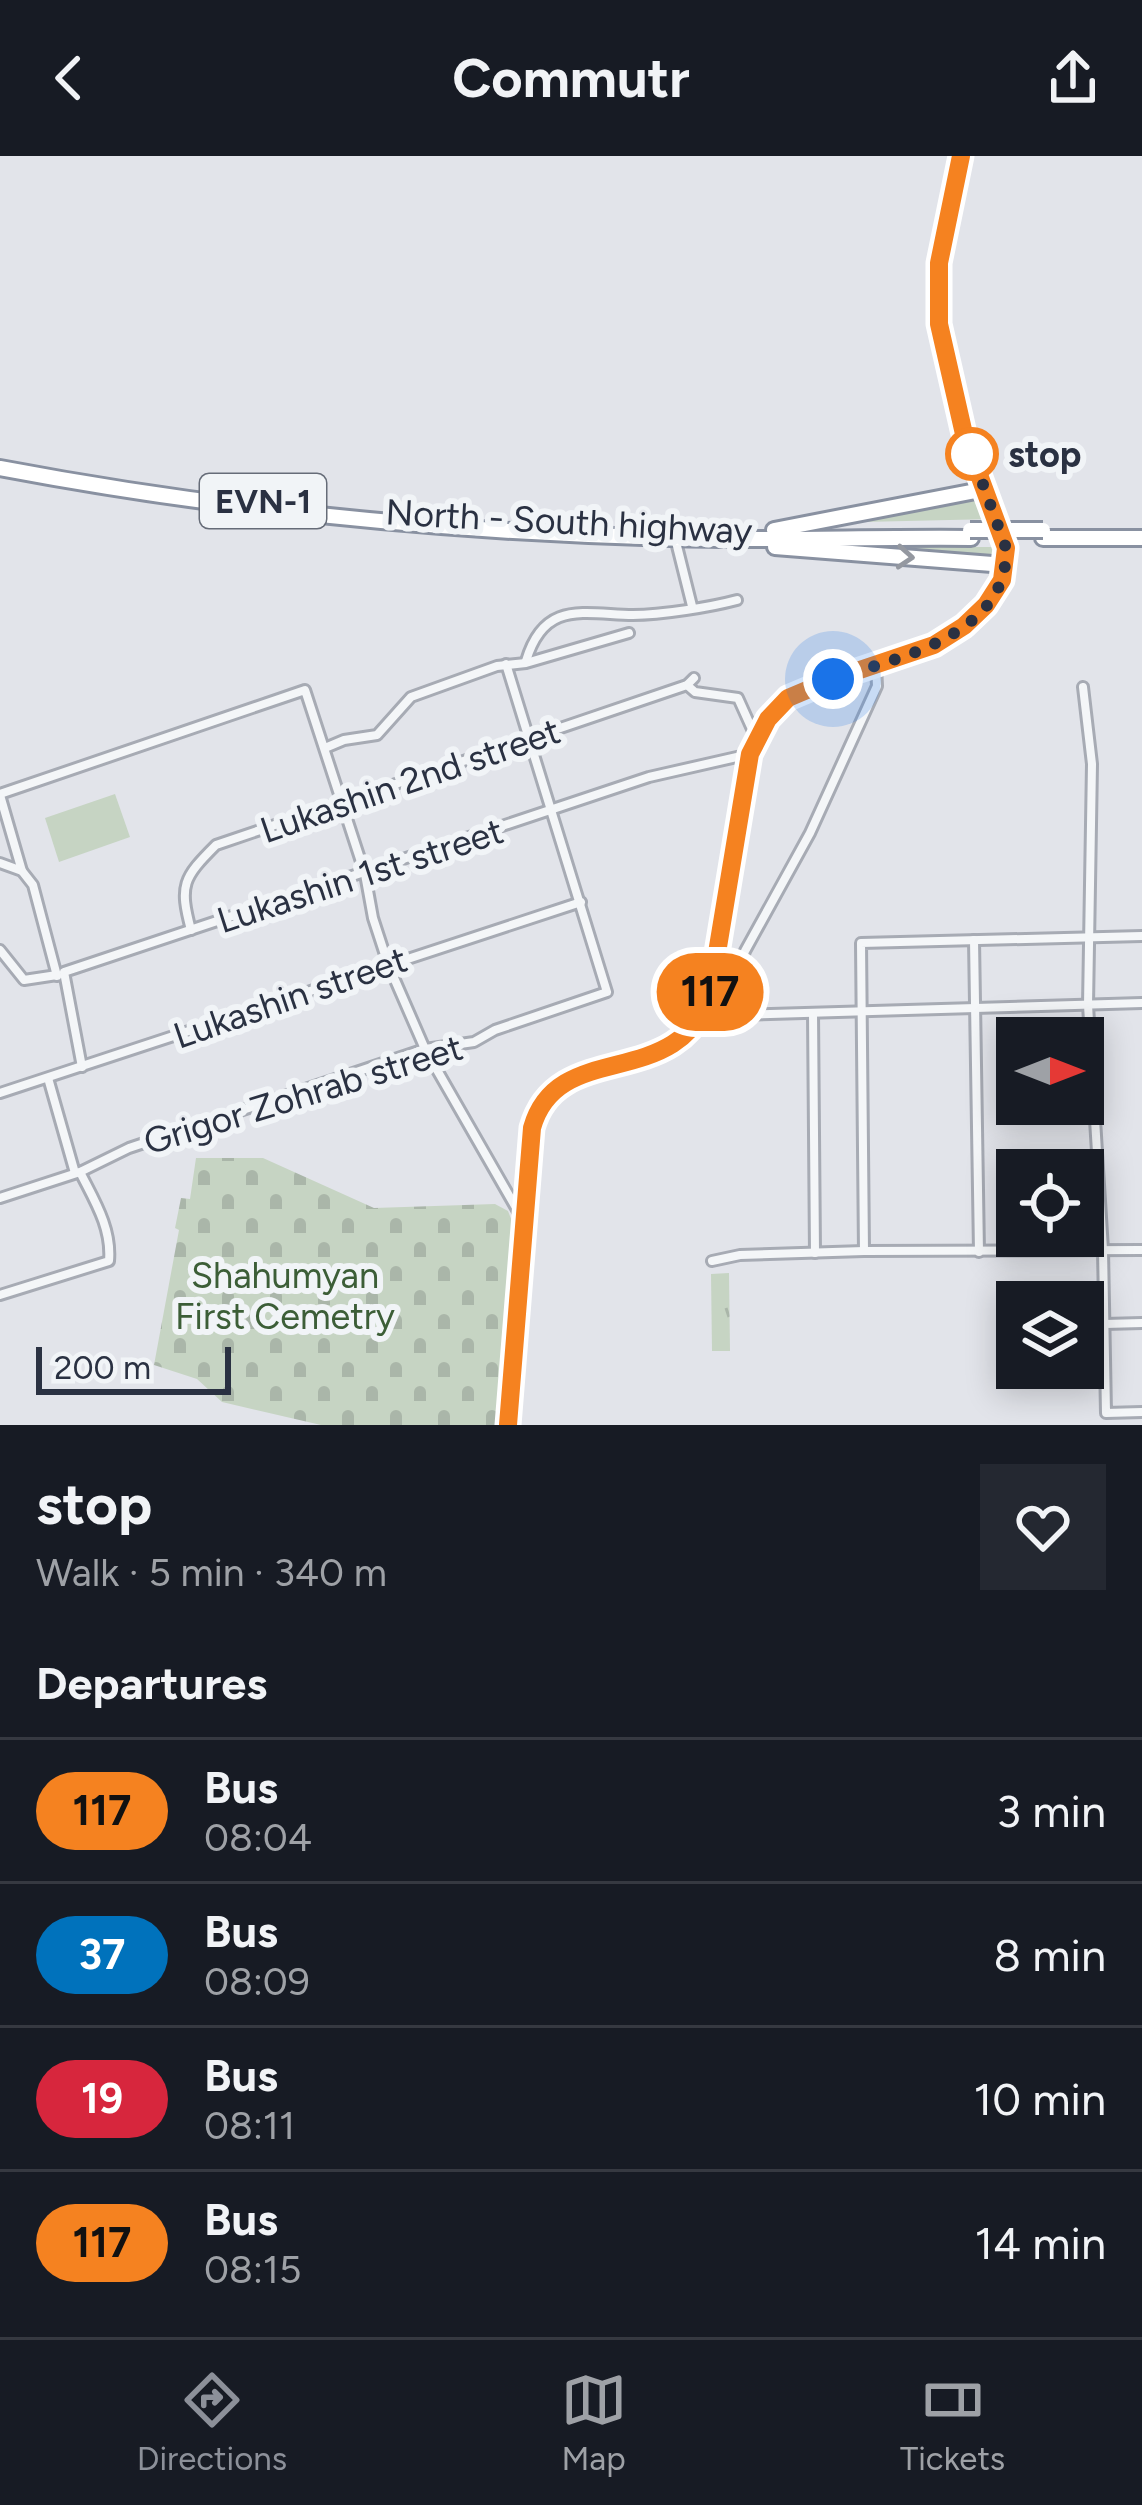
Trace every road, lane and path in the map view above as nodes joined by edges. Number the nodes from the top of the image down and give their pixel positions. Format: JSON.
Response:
{"nodes":[{"id":1,"x":961,"y":156,"type":"edge"},
{"id":2,"x":0,"y":463,"type":"edge"},
{"id":3,"x":986,"y":489,"type":"junction"},
{"id":4,"x":774,"y":530,"type":"junction"},
{"id":5,"x":970,"y":534,"type":"junction"},
{"id":6,"x":1142,"y":534,"type":"edge"},
{"id":7,"x":675,"y":538,"type":"junction"},
{"id":8,"x":747,"y":539,"type":"junction"},
{"id":9,"x":1005,"y":565,"type":"junction"},
{"id":10,"x":737,"y":599,"type":"dead end"},
{"id":11,"x":692,"y":606,"type":"junction"},
{"id":12,"x":628,"y":633,"type":"dead end"},
{"id":13,"x":526,"y":663,"type":"junction"},
{"id":14,"x":506,"y":664,"type":"junction"},
{"id":15,"x":876,"y":665,"type":"junction"},
{"id":16,"x":1083,"y":687,"type":"dead end"},
{"id":17,"x":756,"y":738,"type":"junction"},
{"id":18,"x":530,"y":740,"type":"junction"},
{"id":19,"x":325,"y":748,"type":"junction"},
{"id":20,"x":750,"y":754,"type":"junction"},
{"id":21,"x":0,"y":794,"type":"edge"},
{"id":22,"x":339,"y":802,"type":"junction"},
{"id":23,"x":554,"y":812,"type":"junction"},
{"id":24,"x":0,"y":863,"type":"edge"},
{"id":25,"x":22,"y":871,"type":"junction"},
{"id":26,"x":365,"y":874,"type":"junction"},
{"id":27,"x":581,"y":902,"type":"junction"},
{"id":28,"x":191,"y":930,"type":"junction"},
{"id":29,"x":1088,"y":937,"type":"junction"},
{"id":30,"x":1142,"y":937,"type":"edge"},
{"id":31,"x":974,"y":940,"type":"junction"},
{"id":32,"x":0,"y":950,"type":"edge"},
{"id":33,"x":388,"y":964,"type":"junction"},
{"id":34,"x":60,"y":974,"type":"junction"},
{"id":35,"x":1142,"y":1003,"type":"edge"},
{"id":36,"x":1088,"y":1005,"type":"junction"},
{"id":37,"x":974,"y":1008,"type":"junction"},
{"id":38,"x":863,"y":1012,"type":"junction"},
{"id":39,"x":813,"y":1013,"type":"junction"},
{"id":40,"x":702,"y":1016,"type":"junction"},
{"id":41,"x":726,"y":1016,"type":"junction"},
{"id":42,"x":425,"y":1049,"type":"junction"},
{"id":43,"x":82,"y":1067,"type":"junction"},
{"id":44,"x":48,"y":1078,"type":"junction"},
{"id":45,"x":0,"y":1093,"type":"edge"},
{"id":46,"x":1097,"y":1149,"type":"edge"},
{"id":47,"x":78,"y":1173,"type":"junction"},
{"id":48,"x":0,"y":1198,"type":"edge"},
{"id":49,"x":523,"y":1220,"type":"junction"},
{"id":50,"x":1104,"y":1250,"type":"edge"},
{"id":51,"x":1142,"y":1250,"type":"edge"},
{"id":52,"x":864,"y":1251,"type":"junction"},
{"id":53,"x":979,"y":1252,"type":"junction"},
{"id":54,"x":996,"y":1252,"type":"edge"},
{"id":55,"x":815,"y":1253,"type":"junction"},
{"id":56,"x":1103,"y":1257,"type":"edge"},
{"id":57,"x":712,"y":1262,"type":"dead end"},
{"id":58,"x":0,"y":1295,"type":"edge"},
{"id":59,"x":1105,"y":1324,"type":"junction"},
{"id":60,"x":1142,"y":1324,"type":"edge"},
{"id":61,"x":1142,"y":1412,"type":"edge"},
{"id":62,"x":508,"y":1425,"type":"edge"}],
"edges":[{"from":1,"to":3,"type":"street"},
{"from":2,"to":4,"type":"highway","name":"North - South highway","number":"EVN-1"},
{"from":2,"to":7,"type":"highway","name":"North - South highway","number":"EVN-1"},
{"from":3,"to":4,"type":"highway"},
{"from":3,"to":9,"type":"street"},
{"from":4,"to":5,"type":"highway","name":"North - South highway","number":"EVN-1"},
{"from":5,"to":6,"type":"highway","name":"North - South highway","number":"EVN-1","bridge":true},
{"from":5,"to":8,"type":"highway","name":"North - South highway","number":"EVN-1"},
{"from":7,"to":8,"type":"highway","name":"North - South highway","number":"EVN-1"},
{"from":7,"to":11,"type":"street"},
{"from":8,"to":9,"type":"highway","one_way":true},
{"from":9,"to":15,"type":"street"},
{"from":10,"to":11,"type":"street"},
{"from":11,"to":13,"type":"street"},
{"from":12,"to":13,"type":"street"},
{"from":13,"to":14,"type":"street"},
{"from":14,"to":18,"type":"street"},
{"from":14,"to":19,"type":"street"},
{"from":15,"to":17,"type":"street"},
{"from":15,"to":41,"type":"street"},
{"from":16,"to":29,"type":"street"},
{"from":17,"to":18,"type":"street","name":"Lukashin 2nd street"},
{"from":17,"to":20,"type":"street"},
{"from":18,"to":22,"type":"street","name":"Lukashin 2nd street"},
{"from":18,"to":23,"type":"street"},
{"from":19,"to":21,"type":"street"},
{"from":19,"to":22,"type":"street"},
{"from":20,"to":23,"type":"street","name":"Lukashin 1st street"},
{"from":20,"to":40,"type":"street"},
{"from":21,"to":25,"type":"street"},
{"from":22,"to":26,"type":"street"},
{"from":22,"to":28,"type":"street","name":"Lukashin 2nd street"},
{"from":23,"to":26,"type":"street","name":"Lukashin 1st street"},
{"from":23,"to":27,"type":"street"},
{"from":24,"to":25,"type":"street"},
{"from":25,"to":34,"type":"street"},
{"from":26,"to":28,"type":"street","name":"Lukashin 1st street"},
{"from":26,"to":33,"type":"street"},
{"from":27,"to":33,"type":"street","name":"Lukashin street"},
{"from":27,"to":42,"type":"street","name":"Grigor Zohrab street"},
{"from":28,"to":34,"type":"street","name":"Lukashin 1st street"},
{"from":29,"to":30,"type":"street"},
{"from":29,"to":31,"type":"street"},
{"from":29,"to":36,"type":"street"},
{"from":31,"to":37,"type":"street"},
{"from":31,"to":38,"type":"street"},
{"from":32,"to":34,"type":"street"},
{"from":33,"to":42,"type":"street"},
{"from":33,"to":43,"type":"street","name":"Lukashin street"},
{"from":34,"to":43,"type":"street"},
{"from":35,"to":36,"type":"street"},
{"from":36,"to":37,"type":"street"},
{"from":36,"to":46,"type":"street"},
{"from":37,"to":38,"type":"street"},
{"from":37,"to":53,"type":"street"},
{"from":38,"to":39,"type":"street"},
{"from":38,"to":52,"type":"street"},
{"from":39,"to":41,"type":"street"},
{"from":39,"to":55,"type":"street"},
{"from":40,"to":41,"type":"street"},
{"from":40,"to":49,"type":"street"},
{"from":42,"to":47,"type":"street","name":"Grigor Zohrab street"},
{"from":42,"to":49,"type":"street"},
{"from":43,"to":44,"type":"street","name":"Lukashin street"},
{"from":44,"to":45,"type":"street","name":"Lukashin street"},
{"from":44,"to":47,"type":"street"},
{"from":47,"to":48,"type":"street","name":"Grigor Zohrab street"},
{"from":47,"to":58,"type":"street"},
{"from":49,"to":62,"type":"street"},
{"from":50,"to":51,"type":"street"},
{"from":52,"to":53,"type":"street"},
{"from":52,"to":55,"type":"street"},
{"from":53,"to":54,"type":"street"},
{"from":55,"to":57,"type":"street"},
{"from":56,"to":59,"type":"street"},
{"from":59,"to":60,"type":"street"},
{"from":59,"to":61,"type":"street"}]}
